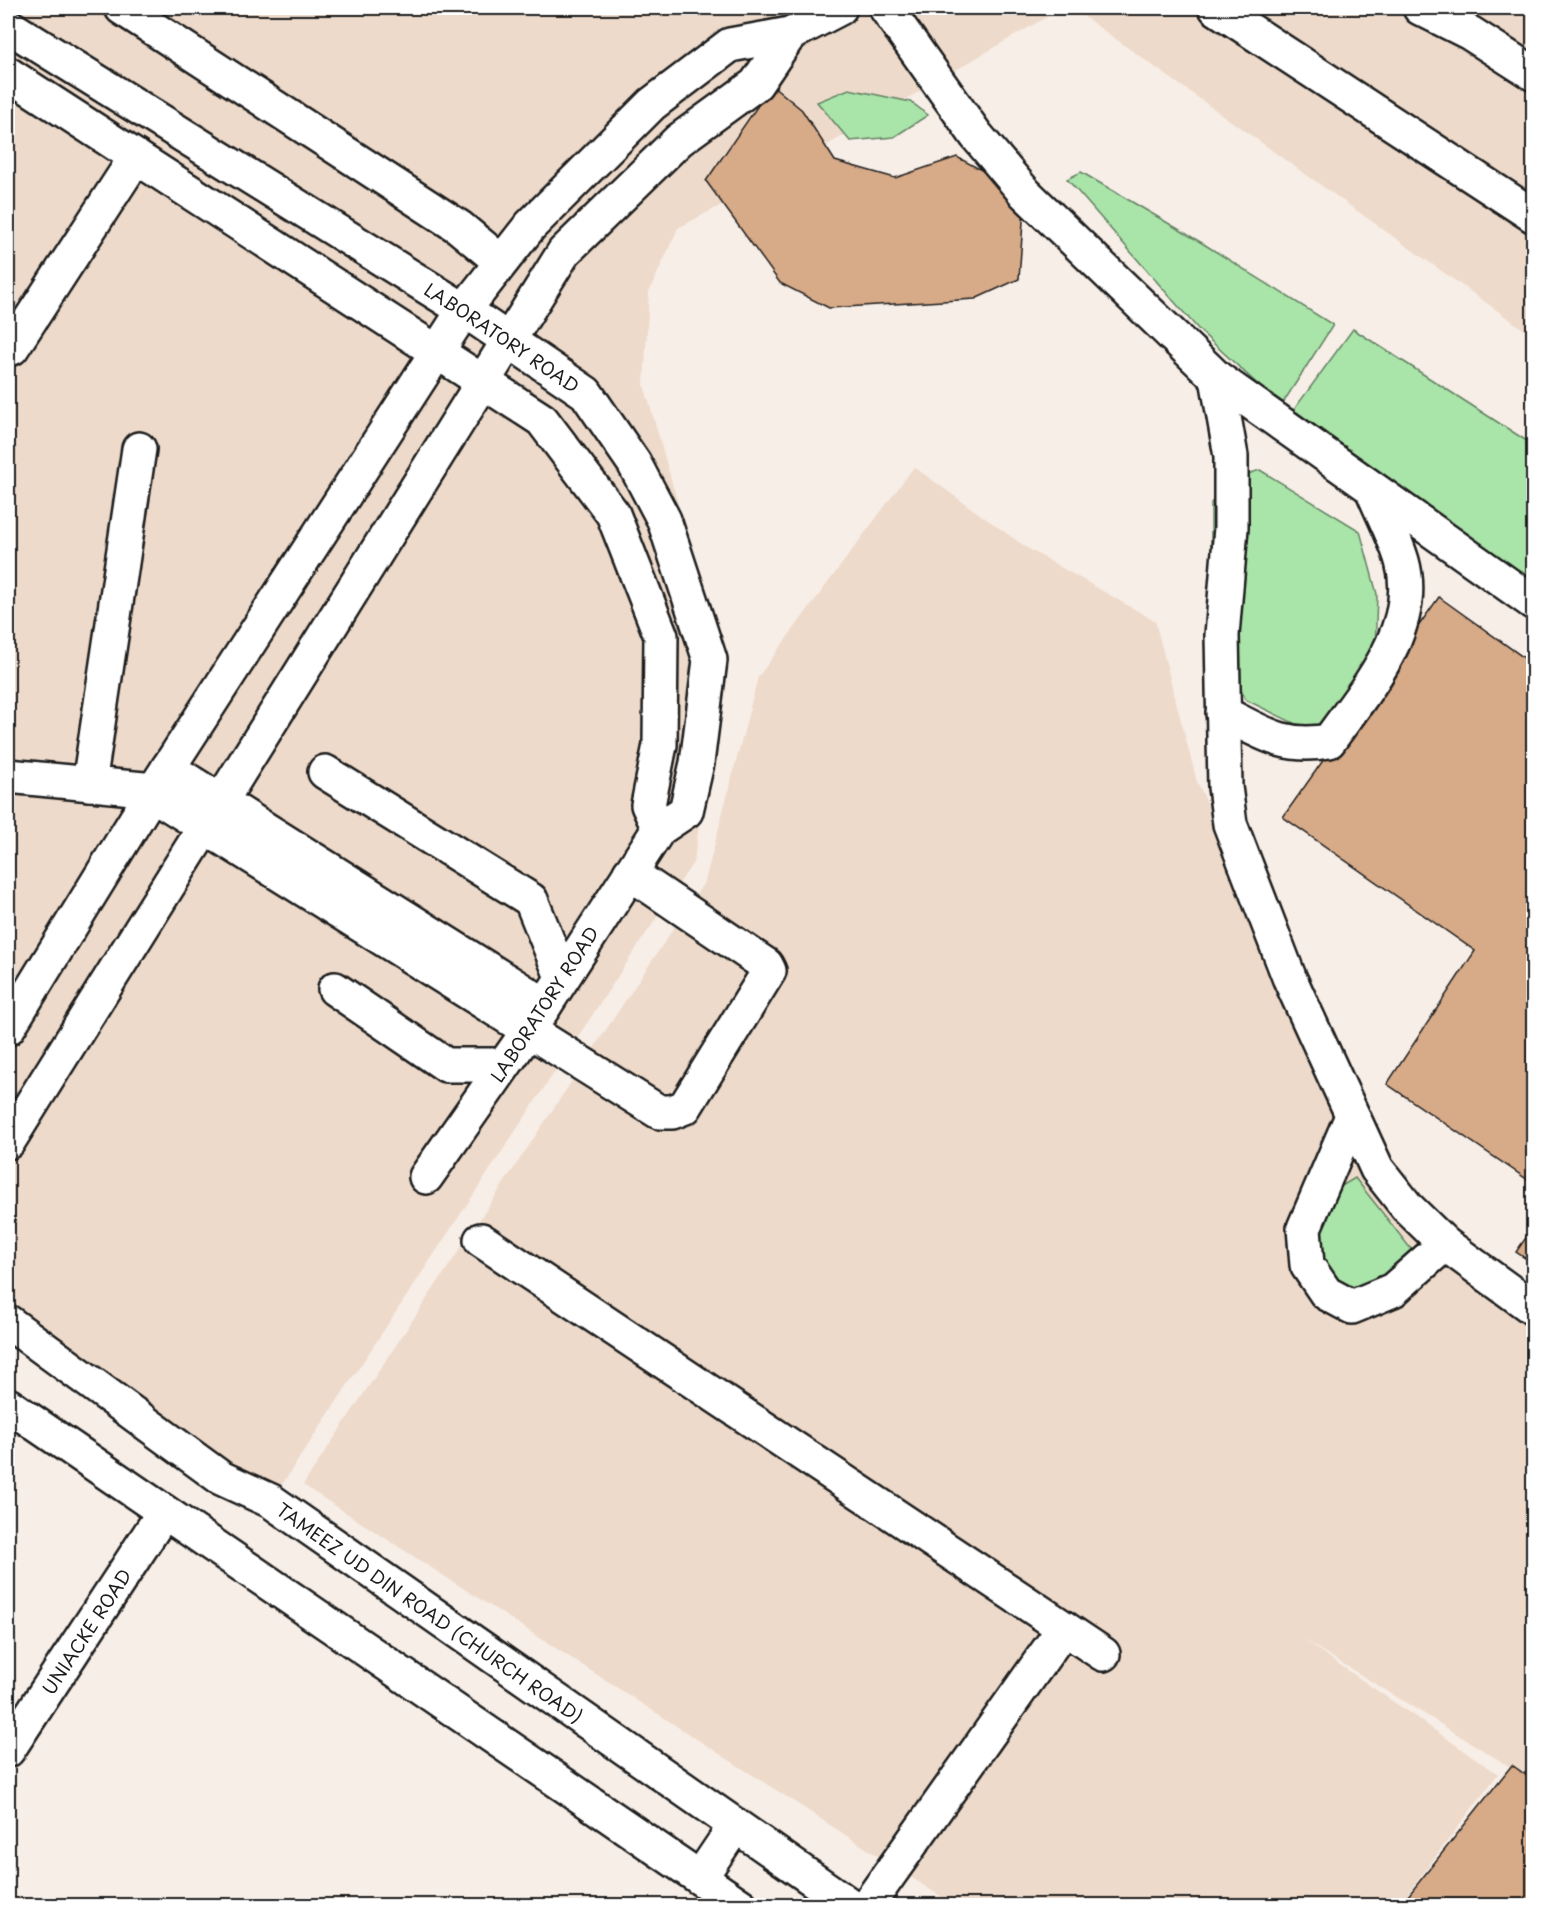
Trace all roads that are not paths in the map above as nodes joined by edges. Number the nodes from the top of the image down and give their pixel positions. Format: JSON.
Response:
{"nodes":[{"id":1,"x":122,"y":8,"type":"edge"},
{"id":2,"x":840,"y":8,"type":"edge"},
{"id":3,"x":886,"y":8,"type":"edge"},
{"id":4,"x":1216,"y":8,"type":"edge"},
{"id":5,"x":1420,"y":8,"type":"edge"},
{"id":6,"x":16,"y":20,"type":"edge"},
{"id":7,"x":804,"y":22,"type":"edge"},
{"id":8,"x":8,"y":74,"type":"edge"},
{"id":9,"x":1533,"y":74,"type":"edge"},
{"id":10,"x":136,"y":157,"type":"junction"},
{"id":11,"x":1533,"y":216,"type":"edge"},
{"id":12,"x":500,"y":261,"type":"junction"},
{"id":13,"x":464,"y":310,"type":"junction"},
{"id":14,"x":508,"y":339,"type":"junction"},
{"id":15,"x":12,"y":348,"type":"dead end"},
{"id":16,"x":439,"y":352,"type":"junction"},
{"id":17,"x":1217,"y":378,"type":"junction"},
{"id":18,"x":484,"y":383,"type":"junction"},
{"id":19,"x":139,"y":449,"type":"dead end"},
{"id":20,"x":1372,"y":489,"type":"junction"},
{"id":21,"x":1533,"y":603,"type":"edge"},
{"id":22,"x":1223,"y":713,"type":"junction"},
{"id":23,"x":325,"y":772,"type":"dead end"},
{"id":24,"x":8,"y":776,"type":"edge"},
{"id":25,"x":89,"y":784,"type":"junction"},
{"id":26,"x":158,"y":784,"type":"junction"},
{"id":27,"x":213,"y":813,"type":"junction"},
{"id":28,"x":659,"y":829,"type":"junction"},
{"id":29,"x":630,"y":873,"type":"junction"},
{"id":30,"x":562,"y":977,"type":"junction"},
{"id":31,"x":334,"y":989,"type":"dead end"},
{"id":32,"x":537,"y":1017,"type":"junction"},
{"id":33,"x":8,"y":1028,"type":"edge"},
{"id":34,"x":504,"y":1065,"type":"junction"},
{"id":35,"x":1352,"y":1116,"type":"junction"},
{"id":36,"x":8,"y":1142,"type":"edge"},
{"id":37,"x":426,"y":1177,"type":"dead end"},
{"id":38,"x":481,"y":1240,"type":"dead end"},
{"id":39,"x":1445,"y":1244,"type":"junction"},
{"id":40,"x":1533,"y":1309,"type":"edge"},
{"id":41,"x":8,"y":1322,"type":"edge"},
{"id":42,"x":8,"y":1405,"type":"edge"},
{"id":43,"x":164,"y":1512,"type":"junction"},
{"id":44,"x":1064,"y":1628,"type":"junction"},
{"id":45,"x":1102,"y":1654,"type":"dead end"},
{"id":46,"x":8,"y":1750,"type":"edge"},
{"id":47,"x":735,"y":1826,"type":"junction"},
{"id":48,"x":700,"y":1878,"type":"junction"},
{"id":49,"x":741,"y":1905,"type":"edge"},
{"id":50,"x":851,"y":1905,"type":"edge"},
{"id":51,"x":867,"y":1905,"type":"edge"}],
"edges":[{"from":1,"to":12,"type":"street"},
{"from":2,"to":7,"type":"street"},
{"from":3,"to":17,"type":"street"},
{"from":4,"to":11,"type":"street"},
{"from":5,"to":9,"type":"street"},
{"from":6,"to":13,"type":"street","name":"LABORATORY ROAD"},
{"from":7,"to":12,"type":"street"},
{"from":7,"to":14,"type":"street"},
{"from":8,"to":10,"type":"street"},
{"from":10,"to":15,"type":"street"},
{"from":10,"to":16,"type":"street"},
{"from":12,"to":13,"type":"street"},
{"from":13,"to":14,"type":"street","name":"LABORATORY ROAD"},
{"from":13,"to":16,"type":"street"},
{"from":14,"to":18,"type":"street"},
{"from":14,"to":28,"type":"street","name":"LABORATORY ROAD"},
{"from":16,"to":18,"type":"street"},
{"from":16,"to":26,"type":"street"},
{"from":17,"to":20,"type":"street"},
{"from":17,"to":22,"type":"street"},
{"from":18,"to":27,"type":"street"},
{"from":18,"to":28,"type":"street"},
{"from":19,"to":25,"type":"street"},
{"from":20,"to":21,"type":"street"},
{"from":20,"to":22,"type":"street"},
{"from":22,"to":35,"type":"street"},
{"from":23,"to":30,"type":"street"},
{"from":24,"to":25,"type":"street"},
{"from":25,"to":26,"type":"street"},
{"from":26,"to":27,"type":"street"},
{"from":26,"to":33,"type":"street"},
{"from":27,"to":32,"type":"street"},
{"from":27,"to":36,"type":"street"},
{"from":28,"to":29,"type":"street","name":"LABORATORY ROAD"},
{"from":29,"to":30,"type":"street","name":"LABORATORY ROAD"},
{"from":29,"to":32,"type":"street"},
{"from":30,"to":32,"type":"street","name":"LABORATORY ROAD"},
{"from":31,"to":34,"type":"street"},
{"from":32,"to":34,"type":"street","name":"LABORATORY ROAD"},
{"from":34,"to":37,"type":"street","name":"LABORATORY ROAD"},
{"from":35,"to":39,"type":"street"},
{"from":35,"to":39,"type":"street"},
{"from":38,"to":44,"type":"street"},
{"from":39,"to":40,"type":"street"},
{"from":41,"to":47,"type":"street","name":"TAMEEZ UD DIN ROAD (CHURCH ROAD)"},
{"from":42,"to":43,"type":"street"},
{"from":43,"to":46,"type":"street","name":"UNIACKE ROAD"},
{"from":43,"to":48,"type":"street"},
{"from":44,"to":45,"type":"street"},
{"from":44,"to":51,"type":"street"},
{"from":47,"to":48,"type":"street"},
{"from":47,"to":50,"type":"street","name":"TAMEEZ UD DIN ROAD (CHURCH ROAD)"},
{"from":48,"to":49,"type":"street"}]}
